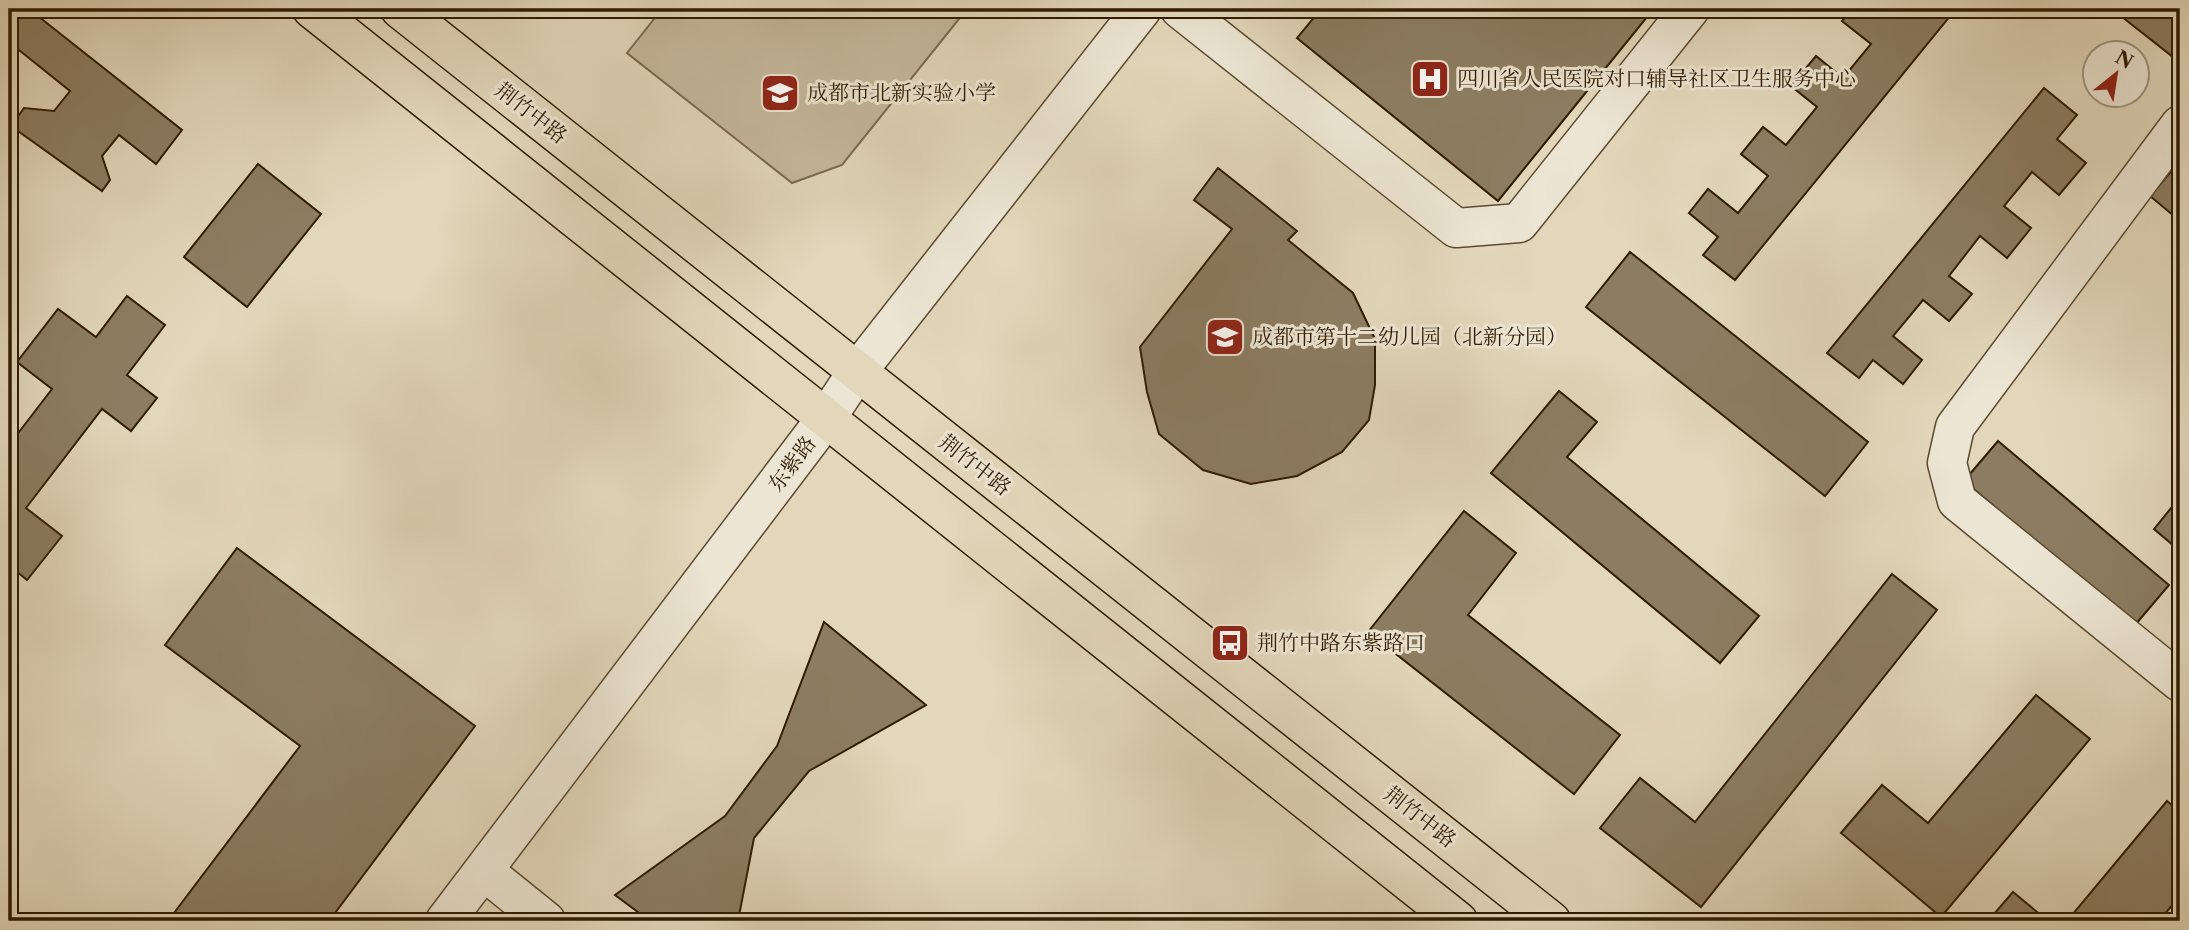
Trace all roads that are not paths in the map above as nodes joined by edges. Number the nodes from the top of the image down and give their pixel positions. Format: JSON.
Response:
{"nodes":[{"id":1,"x":312,"y":9,"type":"edge"},
{"id":2,"x":400,"y":9,"type":"edge"},
{"id":3,"x":1142,"y":9,"type":"edge"},
{"id":4,"x":1180,"y":9,"type":"edge"},
{"id":5,"x":1690,"y":9,"type":"edge"},
{"id":6,"x":2180,"y":125,"type":"edge"},
{"id":7,"x":858,"y":372,"type":"junction"},
{"id":8,"x":827,"y":417,"type":"junction"},
{"id":9,"x":2177,"y":673,"type":"edge"},
{"id":10,"x":484,"y":871,"type":"junction"},
{"id":11,"x":445,"y":921,"type":"edge"},
{"id":12,"x":546,"y":921,"type":"edge"},
{"id":13,"x":1458,"y":921,"type":"edge"},
{"id":14,"x":1551,"y":921,"type":"edge"}],
"edges":[{"from":1,"to":8,"type":"main road"},
{"from":2,"to":7,"type":"main road","name":"荆竹中路"},
{"from":3,"to":7,"type":"street","name":"东紫路"},
{"from":4,"to":5,"type":"street"},
{"from":6,"to":9,"type":"street"},
{"from":7,"to":8,"type":"street","name":"东紫路"},
{"from":7,"to":14,"type":"main road","name":"荆竹中路"},
{"from":8,"to":10,"type":"street","name":"东紫路"},
{"from":8,"to":13,"type":"main road"},
{"from":10,"to":11,"type":"street","name":"东紫路"},
{"from":10,"to":12,"type":"street"}]}
